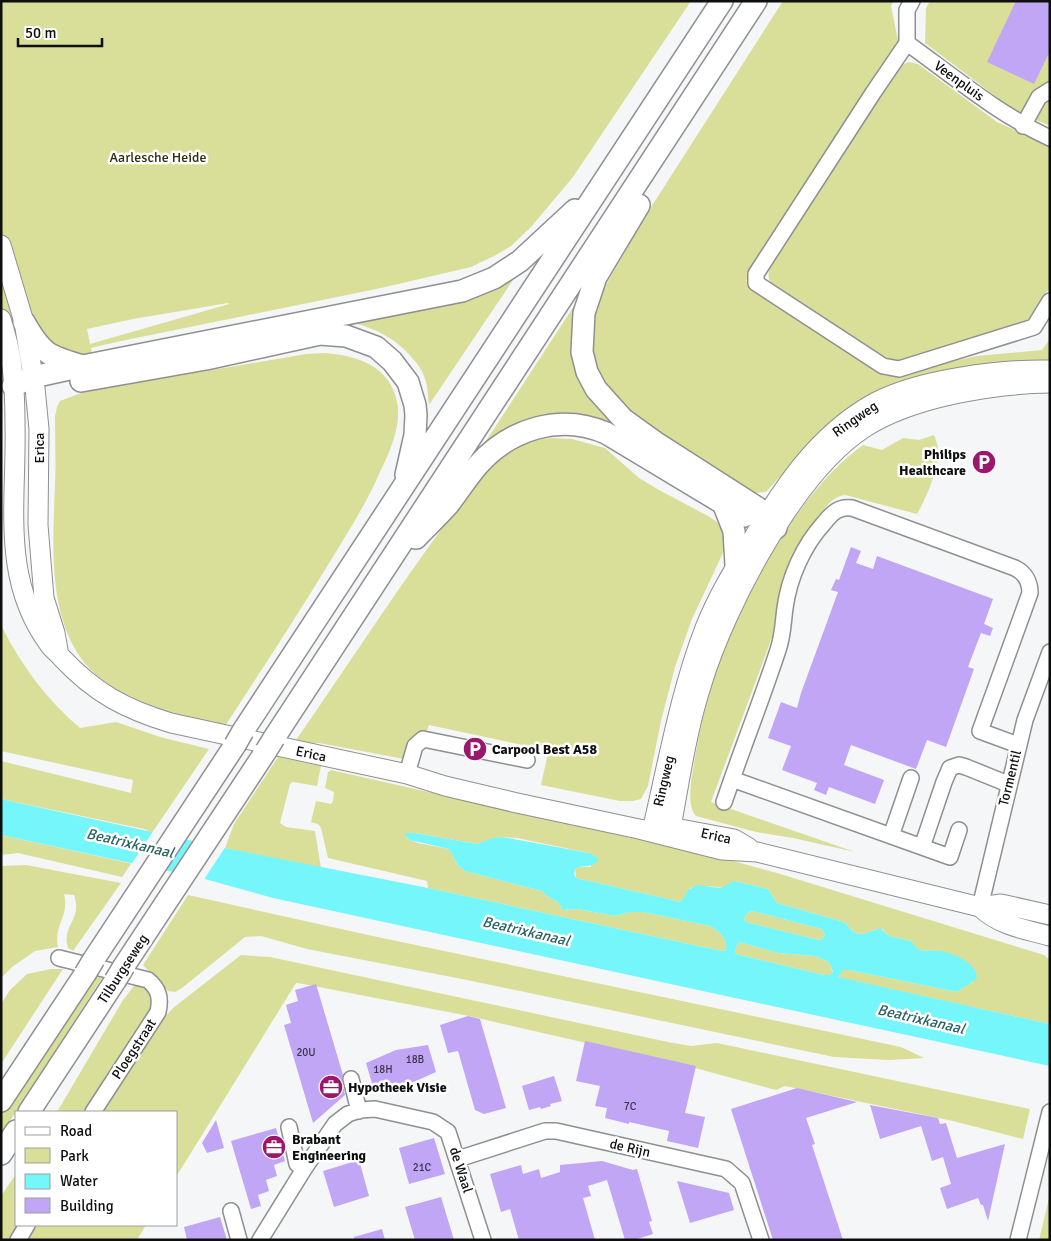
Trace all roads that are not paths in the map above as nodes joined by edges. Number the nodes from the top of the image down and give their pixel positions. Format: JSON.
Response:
{"nodes":[{"id":1,"x":722,"y":1,"type":"edge"},
{"id":2,"x":756,"y":1,"type":"edge"},
{"id":3,"x":912,"y":1,"type":"edge"},
{"id":4,"x":907,"y":42,"type":"junction"},
{"id":5,"x":1050,"y":90,"type":"edge"},
{"id":6,"x":683,"y":113,"type":"junction"},
{"id":7,"x":1023,"y":126,"type":"junction"},
{"id":8,"x":1050,"y":138,"type":"edge"},
{"id":9,"x":600,"y":188,"type":"junction"},
{"id":10,"x":1,"y":245,"type":"edge"},
{"id":11,"x":1050,"y":301,"type":"edge"},
{"id":12,"x":1,"y":319,"type":"edge"},
{"id":13,"x":24,"y":322,"type":"junction"},
{"id":14,"x":83,"y":366,"type":"junction"},
{"id":15,"x":1050,"y":370,"type":"edge"},
{"id":16,"x":34,"y":383,"type":"junction"},
{"id":17,"x":1050,"y":383,"type":"edge"},
{"id":18,"x":7,"y":387,"type":"edge"},
{"id":19,"x":404,"y":485,"type":"junction"},
{"id":20,"x":723,"y":503,"type":"junction"},
{"id":21,"x":768,"y":523,"type":"junction"},
{"id":22,"x":736,"y":565,"type":"junction"},
{"id":23,"x":375,"y":582,"type":"junction"},
{"id":24,"x":1050,"y":652,"type":"edge"},
{"id":25,"x":59,"y":654,"type":"junction"},
{"id":26,"x":1018,"y":745,"type":"junction"},
{"id":27,"x":527,"y":760,"type":"dead end"},
{"id":28,"x":407,"y":774,"type":"junction"},
{"id":29,"x":911,"y":778,"type":"dead end"},
{"id":30,"x":732,"y":779,"type":"junction"},
{"id":31,"x":1008,"y":784,"type":"junction"},
{"id":32,"x":724,"y":802,"type":"dead end"},
{"id":33,"x":662,"y":828,"type":"junction"},
{"id":34,"x":959,"y":830,"type":"dead end"},
{"id":35,"x":891,"y":836,"type":"junction"},
{"id":36,"x":922,"y":847,"type":"junction"},
{"id":37,"x":980,"y":907,"type":"junction"},
{"id":38,"x":1050,"y":915,"type":"edge"},
{"id":39,"x":1050,"y":936,"type":"edge"},
{"id":40,"x":59,"y":958,"type":"dead end"},
{"id":41,"x":351,"y":1079,"type":"dead end"},
{"id":42,"x":1,"y":1101,"type":"edge"},
{"id":43,"x":30,"y":1111,"type":"edge"},
{"id":44,"x":94,"y":1111,"type":"edge"},
{"id":45,"x":359,"y":1111,"type":"junction"},
{"id":46,"x":1050,"y":1112,"type":"edge"},
{"id":47,"x":289,"y":1127,"type":"dead end"},
{"id":48,"x":15,"y":1133,"type":"edge"},
{"id":49,"x":1,"y":1154,"type":"edge"},
{"id":50,"x":458,"y":1159,"type":"junction"},
{"id":51,"x":304,"y":1169,"type":"junction"},
{"id":52,"x":231,"y":1211,"type":"dead end"},
{"id":53,"x":26,"y":1226,"type":"edge"},
{"id":54,"x":18,"y":1240,"type":"edge"},
{"id":55,"x":239,"y":1240,"type":"edge"},
{"id":56,"x":260,"y":1240,"type":"edge"},
{"id":57,"x":483,"y":1240,"type":"edge"},
{"id":58,"x":761,"y":1240,"type":"edge"},
{"id":59,"x":1018,"y":1240,"type":"edge"}],
"edges":[{"from":1,"to":9,"type":"highway"},
{"from":2,"to":6,"type":"highway"},
{"from":3,"to":4,"type":"street"},
{"from":4,"to":7,"type":"street","name":"Veenpluis"},
{"from":4,"to":11,"type":"street"},
{"from":5,"to":7,"type":"street"},
{"from":6,"to":21,"type":"highway"},
{"from":6,"to":23,"type":"highway"},
{"from":7,"to":8,"type":"street","name":"Veenpluis"},
{"from":9,"to":14,"type":"highway"},
{"from":9,"to":19,"type":"highway"},
{"from":10,"to":13,"type":"main road","name":"Erica"},
{"from":12,"to":18,"type":"main road","name":"Erica"},
{"from":13,"to":14,"type":"highway"},
{"from":13,"to":16,"type":"main road","name":"Erica"},
{"from":14,"to":16,"type":"highway"},
{"from":15,"to":21,"type":"main road","name":"Ringweg"},
{"from":16,"to":18,"type":"highway"},
{"from":16,"to":19,"type":"highway"},
{"from":16,"to":25,"type":"main road","name":"Erica"},
{"from":17,"to":21,"type":"main road","name":"Ringweg"},
{"from":18,"to":25,"type":"main road","name":"Erica"},
{"from":19,"to":42,"type":"highway"},
{"from":20,"to":21,"type":"highway"},
{"from":20,"to":22,"type":"highway"},
{"from":20,"to":23,"type":"highway"},
{"from":21,"to":22,"type":"main road","name":"Ringweg"},
{"from":21,"to":33,"type":"main road","name":"Ringweg"},
{"from":22,"to":33,"type":"main road","name":"Ringweg"},
{"from":23,"to":43,"type":"highway","name":"Tilburgseweg"},
{"from":24,"to":26,"type":"street","name":"Tormentil"},
{"from":25,"to":28,"type":"main road","name":"Erica"},
{"from":26,"to":30,"type":"street"},
{"from":26,"to":31,"type":"street","name":"Tormentil"},
{"from":27,"to":28,"type":"street"},
{"from":28,"to":33,"type":"main road","name":"Erica"},
{"from":29,"to":35,"type":"street"},
{"from":30,"to":32,"type":"street"},
{"from":30,"to":35,"type":"street"},
{"from":31,"to":36,"type":"street"},
{"from":31,"to":37,"type":"street","name":"Tormentil"},
{"from":33,"to":37,"type":"main road","name":"Erica"},
{"from":34,"to":36,"type":"street"},
{"from":35,"to":36,"type":"street"},
{"from":37,"to":38,"type":"main road","name":"Erica"},
{"from":37,"to":39,"type":"main road","name":"Erica"},
{"from":40,"to":44,"type":"street","name":"Ploegstraat"},
{"from":41,"to":45,"type":"street"},
{"from":45,"to":50,"type":"street","name":"de Waal"},
{"from":45,"to":51,"type":"street","name":"de Waal"},
{"from":46,"to":59,"type":"street"},
{"from":47,"to":51,"type":"street"},
{"from":48,"to":49,"type":"highway"},
{"from":50,"to":57,"type":"street","name":"de Waal"},
{"from":50,"to":58,"type":"street","name":"de Rijn"},
{"from":51,"to":56,"type":"street","name":"de Waal"},
{"from":52,"to":55,"type":"street"},
{"from":53,"to":54,"type":"street"}]}
